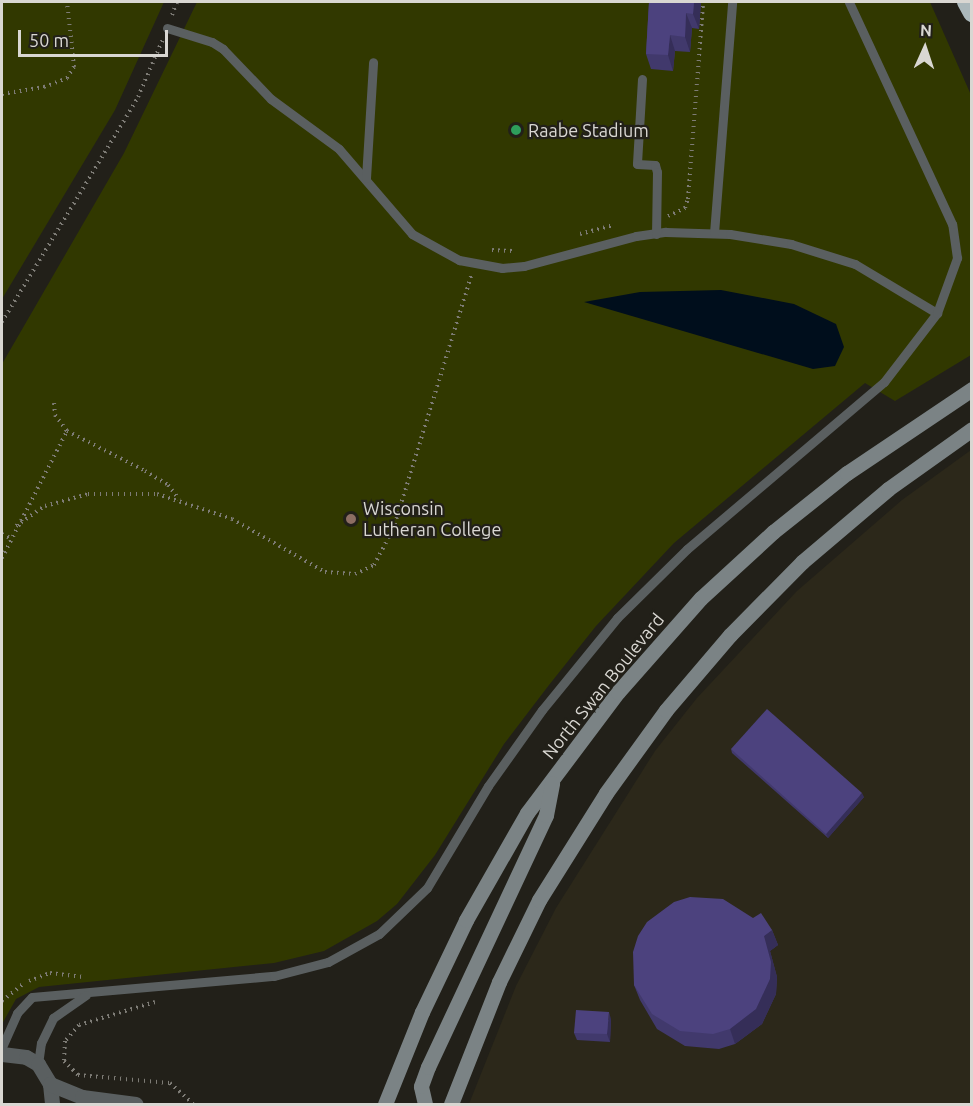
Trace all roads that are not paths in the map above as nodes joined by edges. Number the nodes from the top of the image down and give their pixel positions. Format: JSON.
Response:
{"nodes":[{"id":1,"x":732,"y":2,"type":"edge"},
{"id":2,"x":849,"y":2,"type":"edge"},
{"id":3,"x":966,"y":2,"type":"edge"},
{"id":4,"x":972,"y":13,"type":"edge"},
{"id":5,"x":167,"y":28,"type":"road end"},
{"id":6,"x":373,"y":62,"type":"dead end"},
{"id":7,"x":642,"y":79,"type":"dead end"},
{"id":8,"x":366,"y":178,"type":"junction"},
{"id":9,"x":714,"y":233,"type":"junction"},
{"id":10,"x":656,"y":234,"type":"junction"},
{"id":11,"x":937,"y":313,"type":"junction"},
{"id":12,"x":972,"y":389,"type":"edge"},
{"id":13,"x":972,"y":429,"type":"edge"},
{"id":14,"x":553,"y":778,"type":"junction"},
{"id":15,"x":89,"y":993,"type":"junction"},
{"id":16,"x":2,"y":1047,"type":"edge"},
{"id":17,"x":2,"y":1054,"type":"edge"},
{"id":18,"x":38,"y":1064,"type":"junction"},
{"id":19,"x":50,"y":1084,"type":"junction"},
{"id":20,"x":52,"y":1104,"type":"edge"},
{"id":21,"x":136,"y":1104,"type":"edge"},
{"id":22,"x":385,"y":1104,"type":"edge"},
{"id":23,"x":425,"y":1104,"type":"edge"},
{"id":24,"x":451,"y":1104,"type":"edge"}],
"edges":[{"from":1,"to":9,"type":"lane"},
{"from":2,"to":11,"type":"lane"},
{"from":3,"to":4,"type":"highway"},
{"from":5,"to":8,"type":"lane"},
{"from":6,"to":8,"type":"lane"},
{"from":7,"to":10,"type":"lane"},
{"from":8,"to":10,"type":"lane"},
{"from":9,"to":10,"type":"lane"},
{"from":9,"to":11,"type":"lane"},
{"from":11,"to":15,"type":"lane"},
{"from":12,"to":14,"type":"main road","name":"North Swan Boulevard"},
{"from":13,"to":24,"type":"main road"},
{"from":14,"to":22,"type":"main road","name":"North Swan Boulevard"},
{"from":14,"to":23,"type":"main road"},
{"from":15,"to":16,"type":"lane"},
{"from":15,"to":18,"type":"lane"},
{"from":17,"to":18,"type":"street"},
{"from":18,"to":19,"type":"street"},
{"from":19,"to":20,"type":"street"},
{"from":19,"to":21,"type":"street"}]}
